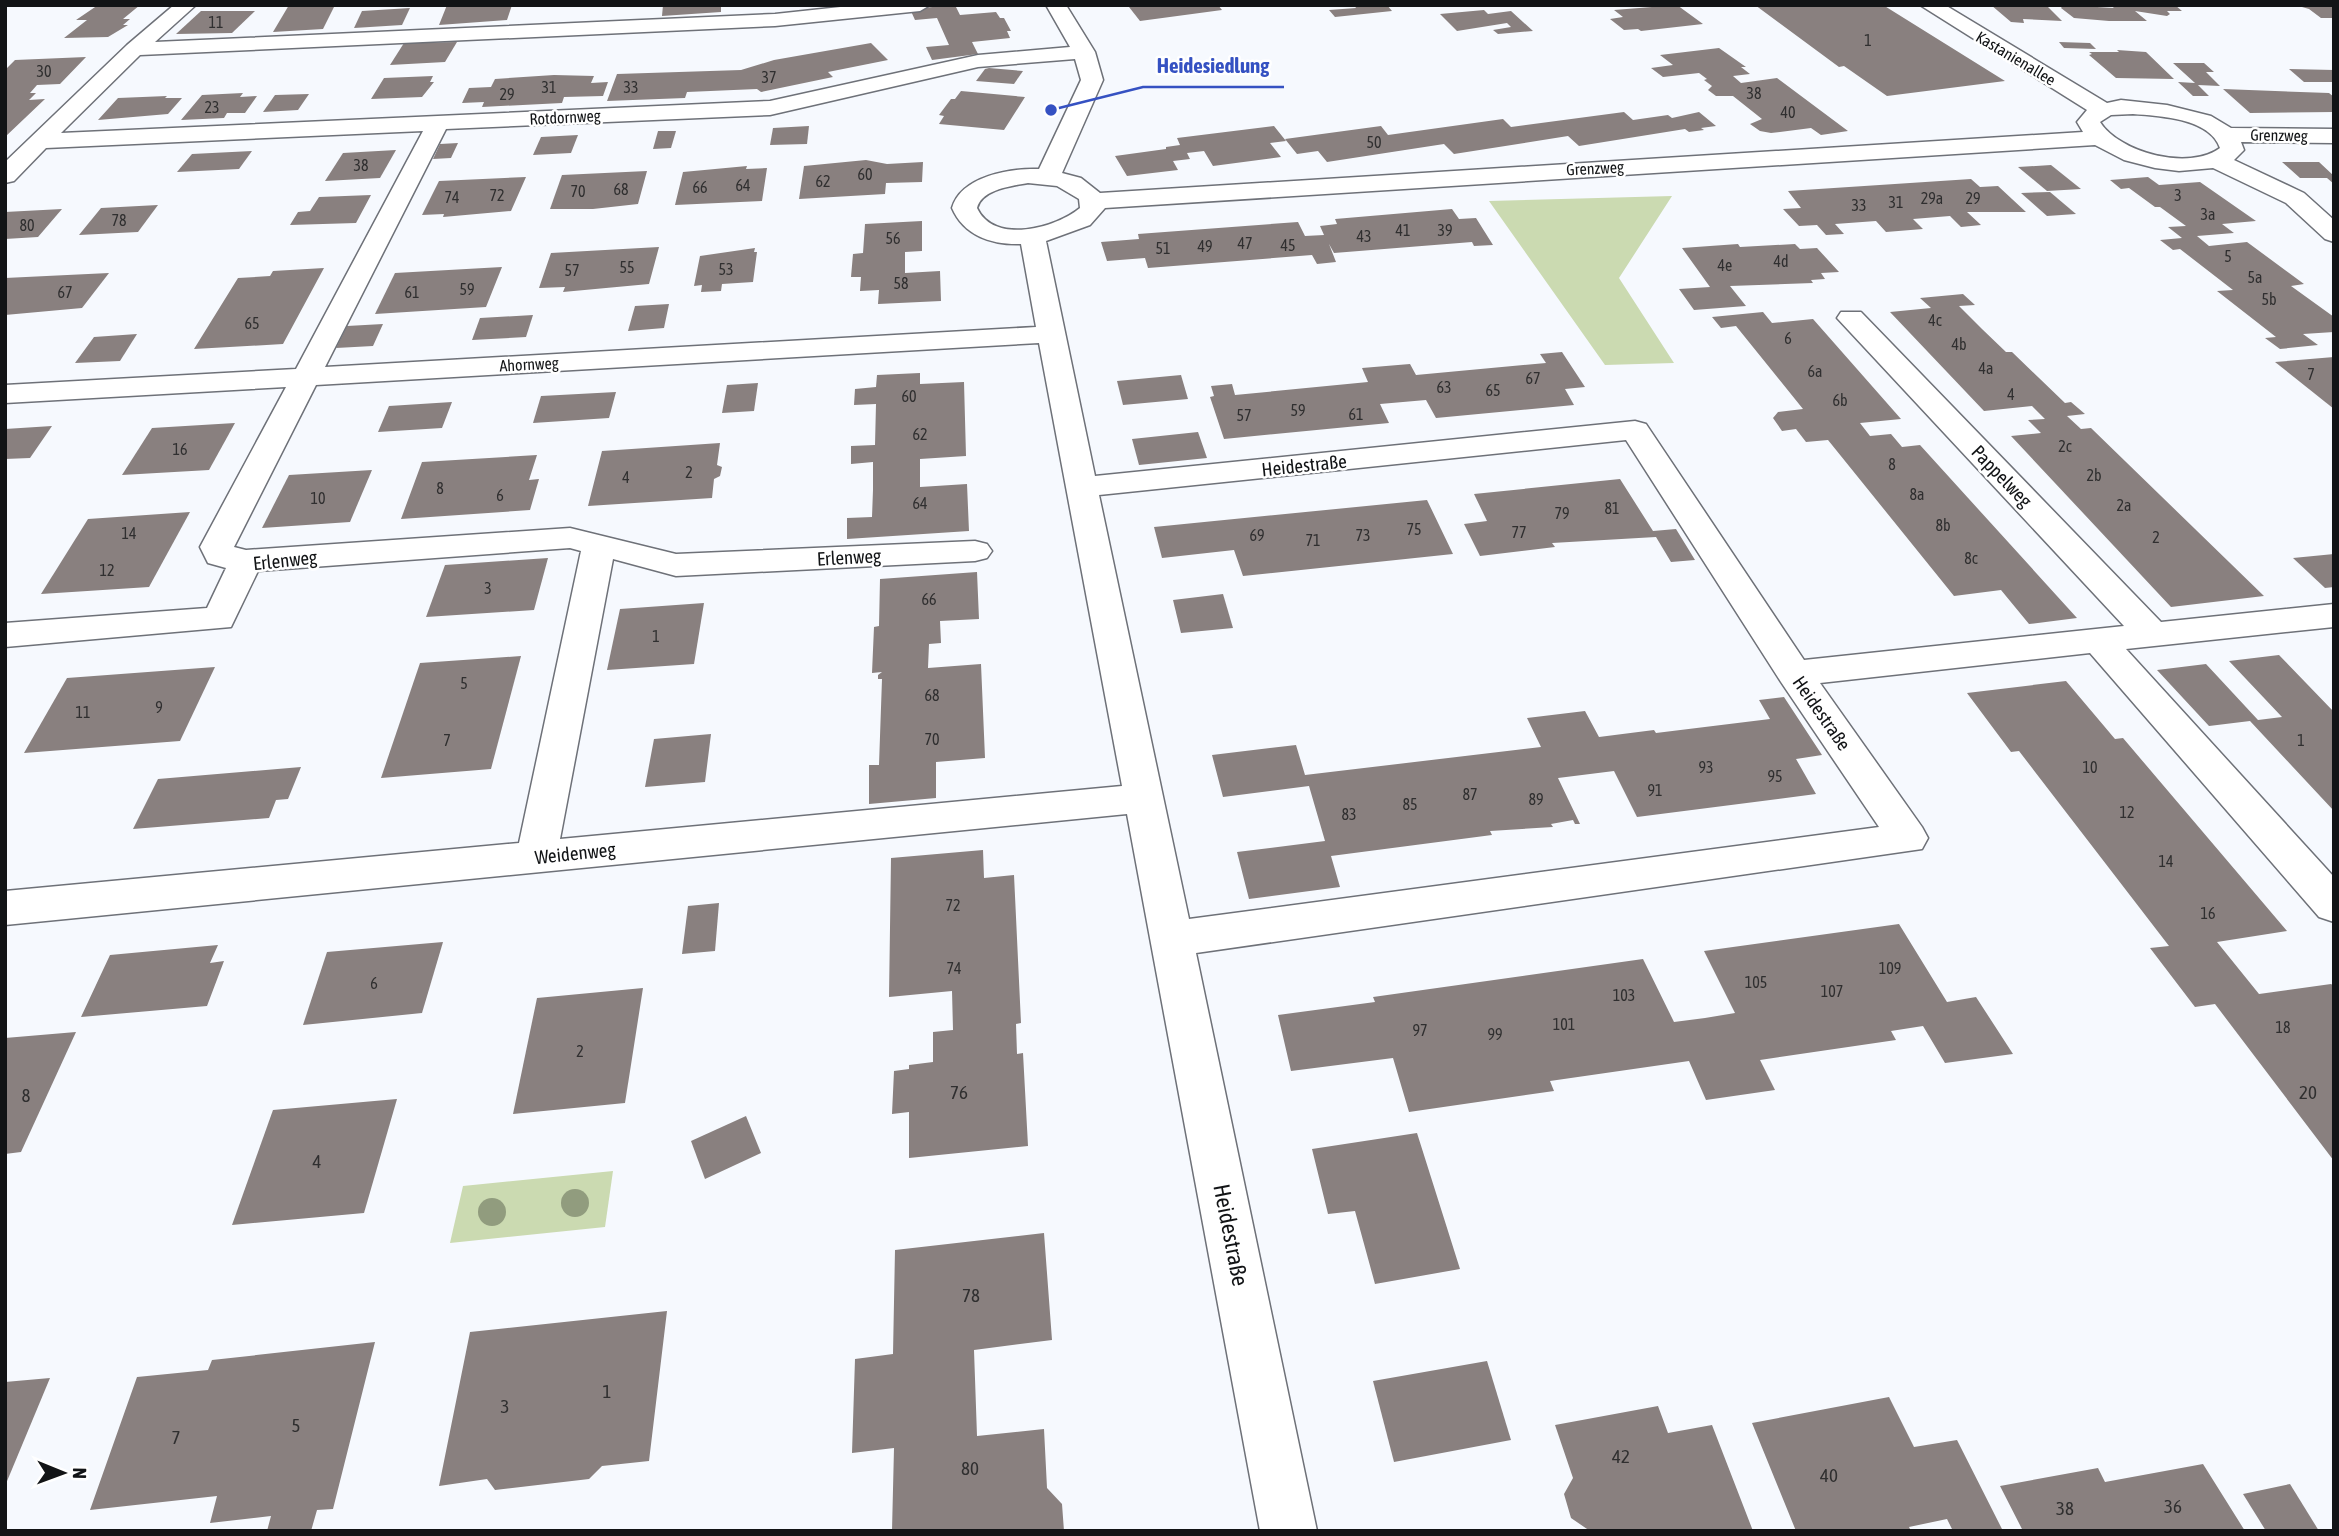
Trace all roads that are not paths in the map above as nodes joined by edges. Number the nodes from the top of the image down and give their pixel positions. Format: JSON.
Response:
{"nodes":[{"id":1,"x":186,"y":5,"type":"edge"},
{"id":2,"x":920,"y":5,"type":"edge"},
{"id":3,"x":1056,"y":5,"type":"edge"},
{"id":4,"x":1930,"y":5,"type":"edge"},
{"id":5,"x":755,"y":13,"type":"edge"},
{"id":6,"x":134,"y":49,"type":"junction"},
{"id":7,"x":1084,"y":51,"type":"junction"},
{"id":8,"x":2103,"y":110,"type":"junction"},
{"id":9,"x":438,"y":123,"type":"junction"},
{"id":10,"x":2225,"y":135,"type":"junction"},
{"id":11,"x":2334,"y":136,"type":"edge"},
{"id":12,"x":2097,"y":138,"type":"junction"},
{"id":13,"x":40,"y":141,"type":"junction"},
{"id":14,"x":2217,"y":161,"type":"junction"},
{"id":15,"x":5,"y":176,"type":"edge"},
{"id":16,"x":1048,"y":177,"type":"junction"},
{"id":17,"x":1093,"y":201,"type":"junction"},
{"id":18,"x":2334,"y":234,"type":"edge"},
{"id":19,"x":1032,"y":236,"type":"junction"},
{"id":20,"x":1851,"y":318,"type":"dead end"},
{"id":21,"x":1052,"y":334,"type":"junction"},
{"id":22,"x":307,"y":377,"type":"junction"},
{"id":23,"x":5,"y":394,"type":"edge"},
{"id":24,"x":1082,"y":487,"type":"junction"},
{"id":25,"x":599,"y":545,"type":"junction"},
{"id":26,"x":975,"y":551,"type":"dead end"},
{"id":27,"x":246,"y":561,"type":"junction"},
{"id":28,"x":2334,"y":615,"type":"edge"},
{"id":29,"x":5,"y":635,"type":"edge"},
{"id":30,"x":2153,"y":635,"type":"junction"},
{"id":31,"x":2098,"y":640,"type":"junction"},
{"id":32,"x":1794,"y":673,"type":"junction"},
{"id":33,"x":1144,"y":798,"type":"junction"},
{"id":34,"x":536,"y":857,"type":"junction"},
{"id":35,"x":2334,"y":905,"type":"edge"},
{"id":36,"x":5,"y":908,"type":"edge"},
{"id":37,"x":1171,"y":939,"type":"junction"},
{"id":38,"x":1289,"y":1531,"type":"edge"}],
"edges":[{"from":1,"to":6,"type":"street"},
{"from":2,"to":5,"type":"street"},
{"from":3,"to":7,"type":"street"},
{"from":4,"to":8,"type":"street","name":"Kastanienallee"},
{"from":5,"to":6,"type":"street"},
{"from":6,"to":13,"type":"street"},
{"from":7,"to":9,"type":"street","name":"Rotdornweg"},
{"from":7,"to":16,"type":"street"},
{"from":8,"to":10,"type":"street"},
{"from":8,"to":12,"type":"street"},
{"from":9,"to":13,"type":"street","name":"Rotdornweg"},
{"from":9,"to":22,"type":"street"},
{"from":10,"to":11,"type":"street","name":"Grenzweg"},
{"from":10,"to":14,"type":"street"},
{"from":12,"to":14,"type":"street"},
{"from":12,"to":17,"type":"street","name":"Grenzweg"},
{"from":13,"to":15,"type":"street"},
{"from":14,"to":18,"type":"street"},
{"from":16,"to":17,"type":"street"},
{"from":16,"to":19,"type":"street"},
{"from":17,"to":19,"type":"street"},
{"from":19,"to":21,"type":"street","name":"Heidestraße"},
{"from":20,"to":30,"type":"street","name":"Pappelweg"},
{"from":21,"to":22,"type":"street","name":"Ahornweg"},
{"from":21,"to":24,"type":"street","name":"Heidestraße"},
{"from":22,"to":23,"type":"street","name":"Ahornweg"},
{"from":22,"to":27,"type":"street"},
{"from":24,"to":32,"type":"street","name":"Heidestraße"},
{"from":24,"to":33,"type":"street","name":"Heidestraße"},
{"from":25,"to":26,"type":"street","name":"Erlenweg"},
{"from":25,"to":27,"type":"street","name":"Erlenweg"},
{"from":25,"to":34,"type":"street"},
{"from":27,"to":29,"type":"street","name":"Erlenweg"},
{"from":28,"to":30,"type":"street"},
{"from":30,"to":31,"type":"street"},
{"from":31,"to":32,"type":"street"},
{"from":31,"to":35,"type":"street"},
{"from":32,"to":37,"type":"street","name":"Heidestraße"},
{"from":33,"to":34,"type":"street","name":"Weidenweg"},
{"from":33,"to":37,"type":"street","name":"Heidestraße"},
{"from":34,"to":36,"type":"street","name":"Weidenweg"},
{"from":37,"to":38,"type":"street","name":"Heidestraße"}]}
